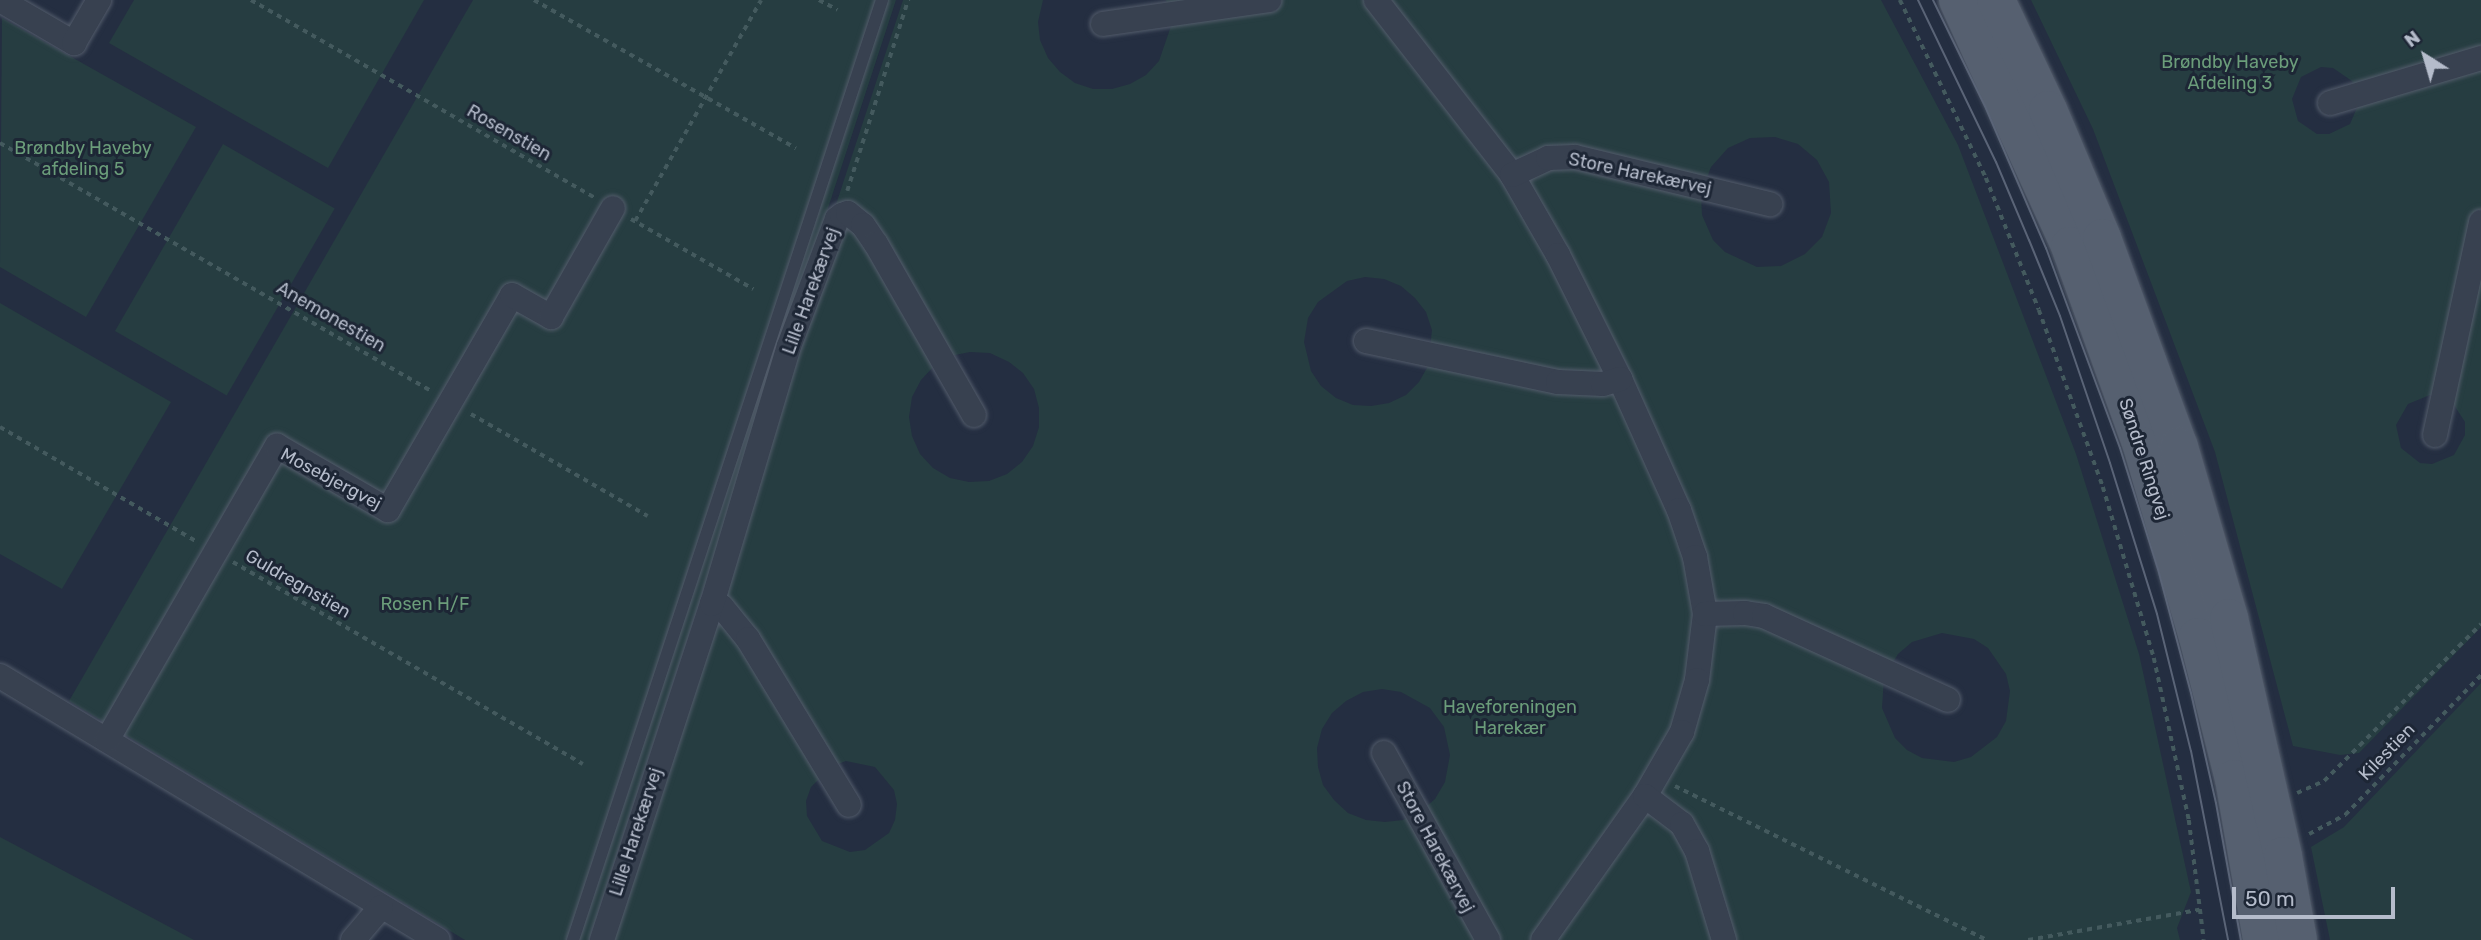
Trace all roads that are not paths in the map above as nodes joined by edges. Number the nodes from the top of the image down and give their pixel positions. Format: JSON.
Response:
{"nodes":[{"id":1,"x":0,"y":0,"type":"edge"},
{"id":2,"x":99,"y":0,"type":"edge"},
{"id":3,"x":882,"y":0,"type":"edge"},
{"id":4,"x":1269,"y":0,"type":"edge"},
{"id":5,"x":1376,"y":0,"type":"edge"},
{"id":6,"x":1958,"y":0,"type":"edge"},
{"id":7,"x":1996,"y":0,"type":"edge"},
{"id":8,"x":1103,"y":24,"type":"dead end"},
{"id":9,"x":2481,"y":58,"type":"edge"},
{"id":10,"x":2330,"y":103,"type":"dead end"},
{"id":11,"x":1512,"y":175,"type":"junction"},
{"id":12,"x":1770,"y":204,"type":"dead end"},
{"id":13,"x":613,"y":208,"type":"road end"},
{"id":14,"x":2481,"y":222,"type":"edge"},
{"id":15,"x":1366,"y":341,"type":"dead end"},
{"id":16,"x":1620,"y":379,"type":"junction"},
{"id":17,"x":974,"y":415,"type":"dead end"},
{"id":18,"x":2435,"y":435,"type":"dead end"},
{"id":19,"x":712,"y":604,"type":"junction"},
{"id":20,"x":1705,"y":614,"type":"junction"},
{"id":21,"x":0,"y":676,"type":"edge"},
{"id":22,"x":1948,"y":700,"type":"dead end"},
{"id":23,"x":107,"y":740,"type":"junction"},
{"id":24,"x":1384,"y":752,"type":"dead end"},
{"id":25,"x":1651,"y":786,"type":"junction"},
{"id":26,"x":849,"y":805,"type":"dead end"},
{"id":27,"x":382,"y":907,"type":"junction"},
{"id":28,"x":354,"y":940,"type":"edge"},
{"id":29,"x":438,"y":940,"type":"edge"},
{"id":30,"x":573,"y":940,"type":"edge"},
{"id":31,"x":602,"y":940,"type":"edge"},
{"id":32,"x":1488,"y":940,"type":"edge"},
{"id":33,"x":1543,"y":940,"type":"edge"},
{"id":34,"x":1724,"y":940,"type":"edge"},
{"id":35,"x":2262,"y":940,"type":"edge"},
{"id":36,"x":2298,"y":940,"type":"edge"}],
"edges":[{"from":1,"to":2,"type":"street"},
{"from":3,"to":30,"type":"lane"},
{"from":4,"to":8,"type":"street"},
{"from":5,"to":11,"type":"street"},
{"from":6,"to":35,"type":"main road","name":"Søndre Ringvej"},
{"from":7,"to":36,"type":"main road","name":"Søndre Ringvej"},
{"from":9,"to":10,"type":"street"},
{"from":11,"to":12,"type":"street","name":"Store Harekærvej"},
{"from":11,"to":16,"type":"street"},
{"from":13,"to":23,"type":"street","name":"Mosebjergvej"},
{"from":14,"to":18,"type":"street"},
{"from":15,"to":16,"type":"street"},
{"from":16,"to":20,"type":"street"},
{"from":17,"to":19,"type":"street","name":"Lille Harekærvej"},
{"from":19,"to":26,"type":"street"},
{"from":19,"to":31,"type":"street","name":"Lille Harekærvej"},
{"from":20,"to":22,"type":"street"},
{"from":20,"to":25,"type":"street"},
{"from":21,"to":23,"type":"street"},
{"from":23,"to":27,"type":"street"},
{"from":24,"to":32,"type":"street","name":"Store Harekærvej"},
{"from":25,"to":33,"type":"street"},
{"from":25,"to":34,"type":"street"},
{"from":27,"to":28,"type":"street"},
{"from":27,"to":29,"type":"street"}]}
